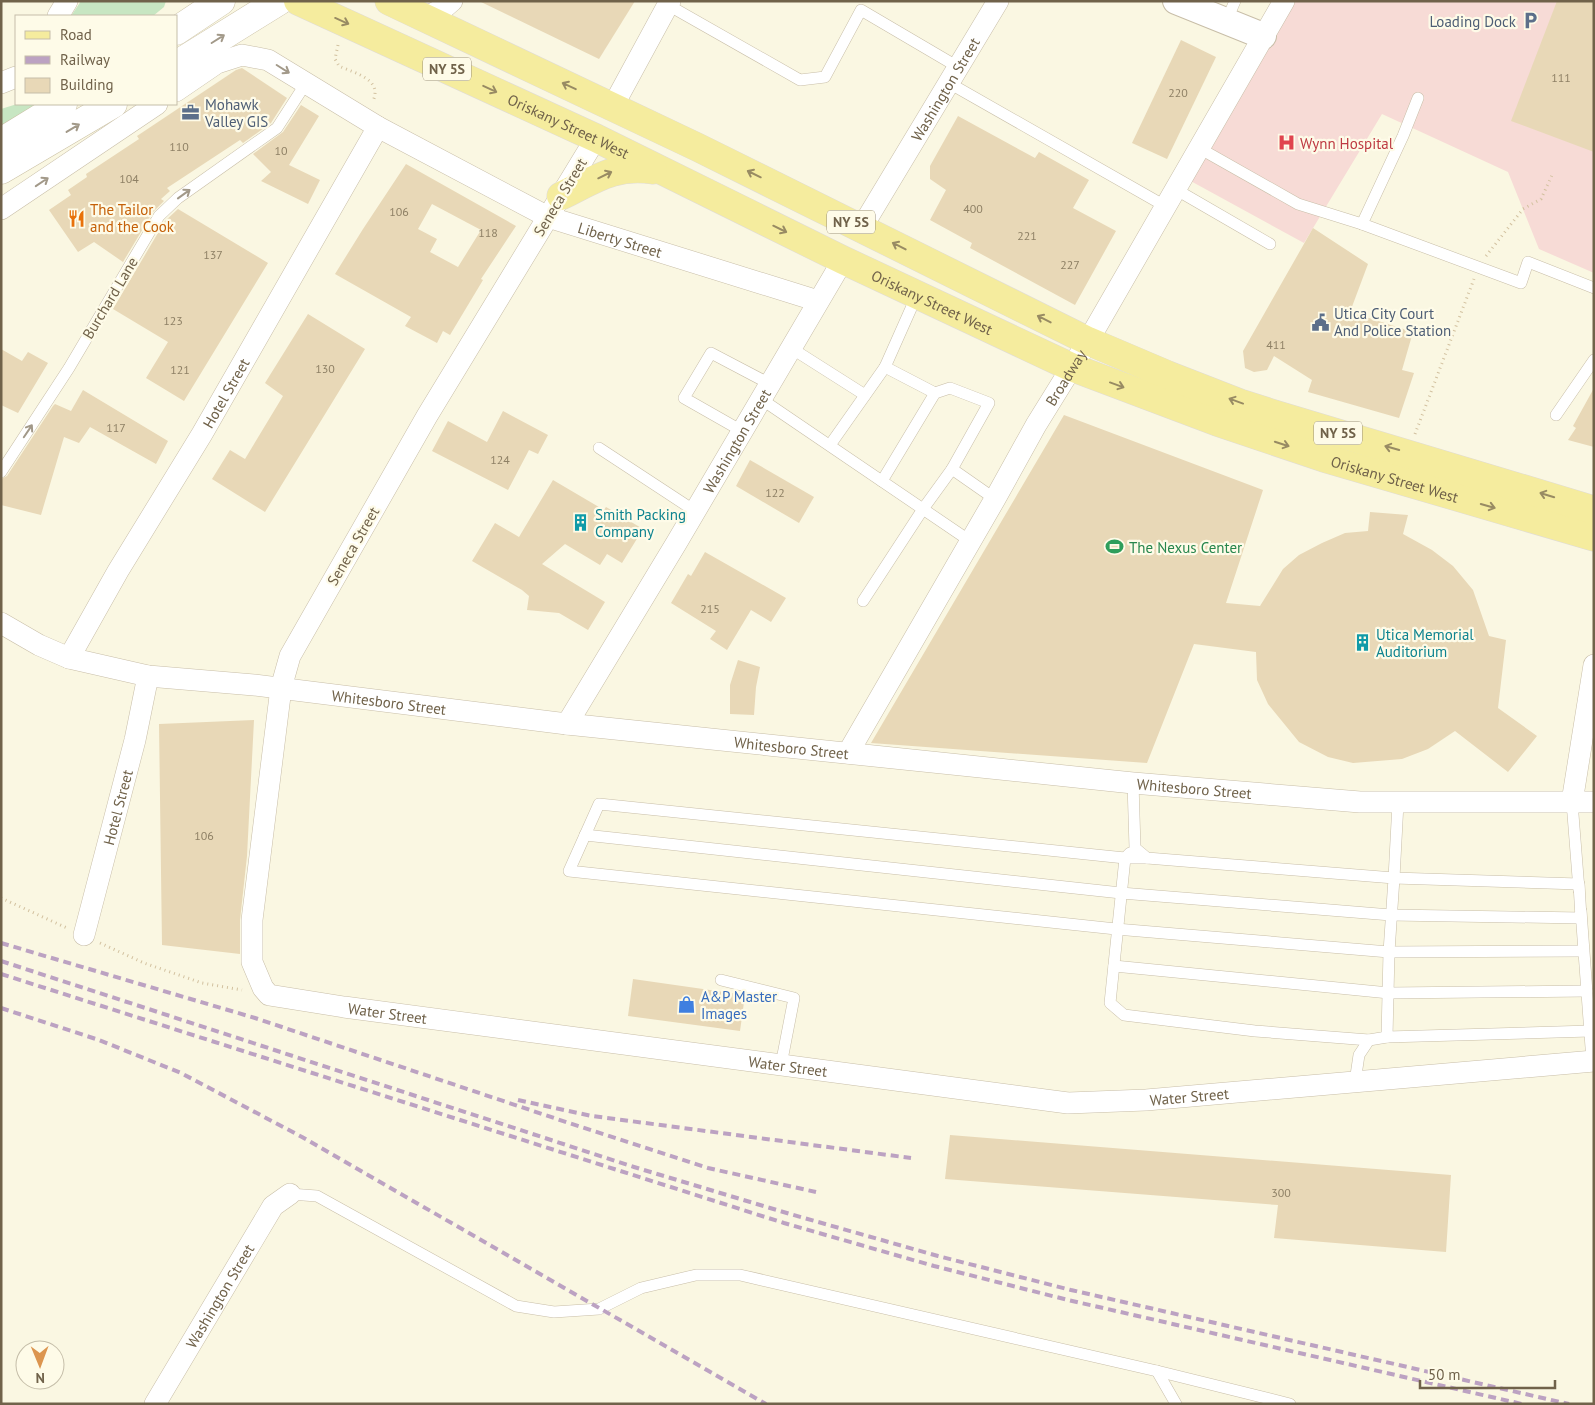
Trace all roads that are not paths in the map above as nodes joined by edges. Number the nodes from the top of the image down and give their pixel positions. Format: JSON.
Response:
{"nodes":[{"id":1,"x":67,"y":1,"type":"edge"},
{"id":2,"x":221,"y":1,"type":"edge"},
{"id":3,"x":279,"y":1,"type":"edge"},
{"id":4,"x":298,"y":1,"type":"edge"},
{"id":5,"x":389,"y":1,"type":"edge"},
{"id":6,"x":452,"y":1,"type":"edge"},
{"id":7,"x":998,"y":1,"type":"edge"},
{"id":8,"x":1176,"y":1,"type":"edge"},
{"id":9,"x":1284,"y":1,"type":"edge"},
{"id":10,"x":669,"y":3,"type":"edge"},
{"id":11,"x":1230,"y":11,"type":"edge"},
{"id":12,"x":59,"y":15,"type":"edge"},
{"id":13,"x":423,"y":18,"type":"junction"},
{"id":14,"x":178,"y":30,"type":"edge"},
{"id":15,"x":1263,"y":36,"type":"junction"},
{"id":16,"x":178,"y":64,"type":"edge"},
{"id":17,"x":954,"y":75,"type":"junction"},
{"id":18,"x":15,"y":77,"type":"edge"},
{"id":19,"x":1,"y":83,"type":"edge"},
{"id":20,"x":306,"y":83,"type":"junction"},
{"id":21,"x":178,"y":90,"type":"edge"},
{"id":22,"x":1418,"y":98,"type":"dead end"},
{"id":23,"x":60,"y":105,"type":"edge"},
{"id":24,"x":112,"y":105,"type":"edge"},
{"id":25,"x":156,"y":105,"type":"edge"},
{"id":26,"x":613,"y":106,"type":"junction"},
{"id":27,"x":378,"y":127,"type":"junction"},
{"id":28,"x":596,"y":138,"type":"junction"},
{"id":29,"x":1,"y":142,"type":"edge"},
{"id":30,"x":697,"y":147,"type":"junction"},
{"id":31,"x":1199,"y":148,"type":"junction"},
{"id":32,"x":1,"y":170,"type":"edge"},
{"id":33,"x":663,"y":172,"type":"junction"},
{"id":34,"x":1170,"y":198,"type":"junction"},
{"id":35,"x":554,"y":206,"type":"junction"},
{"id":36,"x":1,"y":209,"type":"edge"},
{"id":37,"x":1362,"y":224,"type":"junction"},
{"id":38,"x":862,"y":228,"type":"junction"},
{"id":39,"x":1270,"y":244,"type":"dead end"},
{"id":40,"x":843,"y":260,"type":"junction"},
{"id":41,"x":1594,"y":288,"type":"edge"},
{"id":42,"x":917,"y":295,"type":"junction"},
{"id":43,"x":818,"y":301,"type":"junction"},
{"id":44,"x":1088,"y":341,"type":"junction"},
{"id":45,"x":791,"y":348,"type":"junction"},
{"id":46,"x":1594,"y":360,"type":"edge"},
{"id":47,"x":885,"y":367,"type":"junction"},
{"id":48,"x":1071,"y":368,"type":"junction"},
{"id":49,"x":766,"y":391,"type":"junction"},
{"id":50,"x":936,"y":393,"type":"junction"},
{"id":51,"x":865,"y":396,"type":"junction"},
{"id":52,"x":1556,"y":415,"type":"dead end"},
{"id":53,"x":742,"y":431,"type":"junction"},
{"id":54,"x":830,"y":446,"type":"junction"},
{"id":55,"x":599,"y":448,"type":"dead end"},
{"id":56,"x":952,"y":469,"type":"junction"},
{"id":57,"x":1,"y":472,"type":"edge"},
{"id":58,"x":882,"y":481,"type":"junction"},
{"id":59,"x":995,"y":499,"type":"junction"},
{"id":60,"x":923,"y":509,"type":"junction"},
{"id":61,"x":1594,"y":510,"type":"edge"},
{"id":62,"x":695,"y":511,"type":"junction"},
{"id":63,"x":1594,"y":537,"type":"edge"},
{"id":64,"x":970,"y":541,"type":"junction"},
{"id":65,"x":863,"y":601,"type":"dead end"},
{"id":66,"x":1,"y":623,"type":"edge"},
{"id":67,"x":69,"y":658,"type":"junction"},
{"id":68,"x":1594,"y":665,"type":"edge"},
{"id":69,"x":148,"y":676,"type":"junction"},
{"id":70,"x":281,"y":688,"type":"junction"},
{"id":71,"x":567,"y":724,"type":"junction"},
{"id":72,"x":848,"y":753,"type":"junction"},
{"id":73,"x":1587,"y":755,"type":"edge"},
{"id":74,"x":1133,"y":783,"type":"junction"},
{"id":75,"x":1572,"y":802,"type":"junction"},
{"id":76,"x":1594,"y":802,"type":"edge"},
{"id":77,"x":1398,"y":803,"type":"junction"},
{"id":78,"x":585,"y":835,"type":"junction"},
{"id":79,"x":1135,"y":848,"type":"junction"},
{"id":80,"x":1125,"y":858,"type":"junction"},
{"id":81,"x":1147,"y":858,"type":"junction"},
{"id":82,"x":1394,"y":878,"type":"junction"},
{"id":83,"x":1578,"y":884,"type":"junction"},
{"id":84,"x":1121,"y":892,"type":"junction"},
{"id":85,"x":1391,"y":915,"type":"junction"},
{"id":86,"x":1581,"y":918,"type":"junction"},
{"id":87,"x":1116,"y":929,"type":"junction"},
{"id":88,"x":84,"y":935,"type":"road end"},
{"id":89,"x":1389,"y":952,"type":"junction"},
{"id":90,"x":1587,"y":958,"type":"edge"},
{"id":91,"x":1114,"y":966,"type":"junction"},
{"id":92,"x":721,"y":980,"type":"dead end"},
{"id":93,"x":1587,"y":991,"type":"junction"},
{"id":94,"x":1389,"y":993,"type":"junction"},
{"id":95,"x":270,"y":995,"type":"joint"},
{"id":96,"x":1591,"y":1018,"type":"edge"},
{"id":97,"x":1590,"y":1031,"type":"junction"},
{"id":98,"x":1387,"y":1037,"type":"junction"},
{"id":99,"x":1369,"y":1040,"type":"junction"},
{"id":100,"x":1593,"y":1061,"type":"edge"},
{"id":101,"x":781,"y":1065,"type":"junction"},
{"id":102,"x":1355,"y":1082,"type":"junction"},
{"id":103,"x":290,"y":1194,"type":"joint"},
{"id":104,"x":1157,"y":1370,"type":"junction"},
{"id":105,"x":155,"y":1404,"type":"edge"},
{"id":106,"x":1176,"y":1404,"type":"edge"},
{"id":107,"x":1290,"y":1404,"type":"edge"}],
"edges":[{"from":1,"to":12,"type":"street"},
{"from":2,"to":14,"type":"main road"},
{"from":16,"to":3,"type":"main road","one_way":true},
{"from":4,"to":28,"type":"main road","name":"Oriskany Street West","number":"NY 5S","one_way":true},
{"from":5,"to":13,"type":"main road","name":"Oriskany Street West","number":"NY 5S"},
{"from":6,"to":13,"type":"street"},
{"from":7,"to":17,"type":"street","name":"Washington Street"},
{"from":8,"to":11,"type":"street"},
{"from":9,"to":15,"type":"street","name":"Broadway"},
{"from":10,"to":17,"type":"lane"},
{"from":10,"to":26,"type":"street"},
{"from":11,"to":15,"type":"street"},
{"from":26,"to":13,"type":"main road","name":"Oriskany Street West","number":"NY 5S","one_way":true},
{"from":15,"to":31,"type":"street","name":"Broadway"},
{"from":17,"to":34,"type":"lane"},
{"from":17,"to":38,"type":"street","name":"Washington Street"},
{"from":18,"to":19,"type":"street"},
{"from":21,"to":20,"type":"street","name":"Liberty Street","one_way":true},
{"from":20,"to":27,"type":"street","name":"Liberty Street"},
{"from":57,"to":20,"type":"lane","name":"Burchard Lane","one_way":true},
{"from":22,"to":37,"type":"lane"},
{"from":23,"to":29,"type":"main road"},
{"from":32,"to":24,"type":"main road","one_way":true},
{"from":36,"to":25,"type":"street","one_way":true},
{"from":26,"to":30,"type":"main road","name":"Oriskany Street West","number":"NY 5S"},
{"from":27,"to":35,"type":"street","name":"Liberty Street"},
{"from":27,"to":67,"type":"street","name":"Hotel Street"},
{"from":28,"to":30,"type":"main road"},
{"from":28,"to":33,"type":"main road","name":"Oriskany Street West","number":"NY 5S"},
{"from":28,"to":35,"type":"street","name":"Seneca Street"},
{"from":38,"to":30,"type":"main road","name":"Oriskany Street West","number":"NY 5S","one_way":true},
{"from":31,"to":34,"type":"street","name":"Broadway"},
{"from":31,"to":37,"type":"lane"},
{"from":35,"to":33,"type":"main road","one_way":true},
{"from":33,"to":40,"type":"main road","name":"Oriskany Street West","number":"NY 5S","one_way":true},
{"from":34,"to":39,"type":"lane"},
{"from":34,"to":44,"type":"street","name":"Broadway"},
{"from":35,"to":43,"type":"street","name":"Liberty Street"},
{"from":35,"to":70,"type":"street","name":"Seneca Street"},
{"from":37,"to":41,"type":"lane"},
{"from":44,"to":38,"type":"main road","name":"Oriskany Street West","number":"NY 5S","one_way":true},
{"from":40,"to":42,"type":"main road","name":"Oriskany Street West","number":"NY 5S"},
{"from":40,"to":43,"type":"street","name":"Washington Street"},
{"from":42,"to":47,"type":"lane"},
{"from":42,"to":48,"type":"main road","name":"Oriskany Street West","number":"NY 5S"},
{"from":43,"to":45,"type":"street","name":"Washington Street"},
{"from":44,"to":48,"type":"street","name":"Broadway"},
{"from":61,"to":44,"type":"main road","name":"Oriskany Street West","number":"NY 5S","one_way":true},
{"from":45,"to":49,"type":"street","name":"Washington Street"},
{"from":45,"to":51,"type":"lane"},
{"from":46,"to":52,"type":"lane"},
{"from":47,"to":50,"type":"lane"},
{"from":47,"to":51,"type":"lane"},
{"from":48,"to":59,"type":"street","name":"Broadway"},
{"from":48,"to":63,"type":"main road","name":"Oriskany Street West","number":"NY 5S","one_way":true},
{"from":49,"to":53,"type":"street","name":"Washington Street"},
{"from":49,"to":53,"type":"lane"},
{"from":49,"to":54,"type":"lane"},
{"from":50,"to":56,"type":"lane"},
{"from":50,"to":58,"type":"lane"},
{"from":51,"to":54,"type":"lane"},
{"from":53,"to":62,"type":"street","name":"Washington Street"},
{"from":54,"to":58,"type":"lane"},
{"from":55,"to":62,"type":"lane"},
{"from":56,"to":59,"type":"lane"},
{"from":56,"to":60,"type":"lane"},
{"from":58,"to":60,"type":"lane"},
{"from":59,"to":64,"type":"street","name":"Broadway"},
{"from":60,"to":64,"type":"lane"},
{"from":60,"to":65,"type":"lane"},
{"from":62,"to":71,"type":"street","name":"Washington Street"},
{"from":64,"to":72,"type":"street","name":"Broadway"},
{"from":66,"to":67,"type":"street","name":"Whitesboro Street"},
{"from":67,"to":69,"type":"street","name":"Whitesboro Street"},
{"from":68,"to":73,"type":"street"},
{"from":69,"to":70,"type":"street","name":"Whitesboro Street"},
{"from":69,"to":88,"type":"street","name":"Hotel Street"},
{"from":70,"to":71,"type":"street","name":"Whitesboro Street"},
{"from":70,"to":95,"type":"street","name":"Seneca Street"},
{"from":71,"to":72,"type":"street","name":"Whitesboro Street"},
{"from":72,"to":74,"type":"street","name":"Whitesboro Street"},
{"from":73,"to":75,"type":"street"},
{"from":74,"to":77,"type":"street","name":"Whitesboro Street"},
{"from":74,"to":79,"type":"lane"},
{"from":75,"to":76,"type":"street","name":"Whitesboro Street"},
{"from":75,"to":77,"type":"street","name":"Whitesboro Street"},
{"from":75,"to":83,"type":"lane"},
{"from":77,"to":82,"type":"lane"},
{"from":78,"to":80,"type":"lane"},
{"from":78,"to":84,"type":"lane"},
{"from":78,"to":87,"type":"lane"},
{"from":79,"to":80,"type":"lane"},
{"from":79,"to":81,"type":"lane"},
{"from":80,"to":81,"type":"lane"},
{"from":80,"to":84,"type":"lane"},
{"from":81,"to":82,"type":"lane"},
{"from":82,"to":83,"type":"lane"},
{"from":82,"to":85,"type":"lane"},
{"from":83,"to":86,"type":"lane"},
{"from":84,"to":85,"type":"lane"},
{"from":84,"to":87,"type":"lane"},
{"from":85,"to":86,"type":"lane"},
{"from":85,"to":89,"type":"lane"},
{"from":86,"to":90,"type":"lane"},
{"from":87,"to":89,"type":"lane"},
{"from":87,"to":91,"type":"lane"},
{"from":89,"to":90,"type":"lane"},
{"from":89,"to":94,"type":"lane"},
{"from":90,"to":93,"type":"lane"},
{"from":91,"to":94,"type":"lane"},
{"from":91,"to":99,"type":"lane"},
{"from":92,"to":101,"type":"lane"},
{"from":93,"to":94,"type":"lane"},
{"from":93,"to":96,"type":"lane"},
{"from":94,"to":98,"type":"lane"},
{"from":95,"to":101,"type":"street","name":"Water Street"},
{"from":96,"to":97,"type":"lane"},
{"from":97,"to":98,"type":"lane"},
{"from":97,"to":100,"type":"lane"},
{"from":98,"to":99,"type":"lane"},
{"from":99,"to":102,"type":"lane"},
{"from":100,"to":102,"type":"street","name":"Water Street"},
{"from":101,"to":102,"type":"street","name":"Water Street"},
{"from":103,"to":104,"type":"lane"},
{"from":103,"to":105,"type":"street","name":"Washington Street"},
{"from":104,"to":106,"type":"lane"},
{"from":104,"to":107,"type":"lane"}]}
